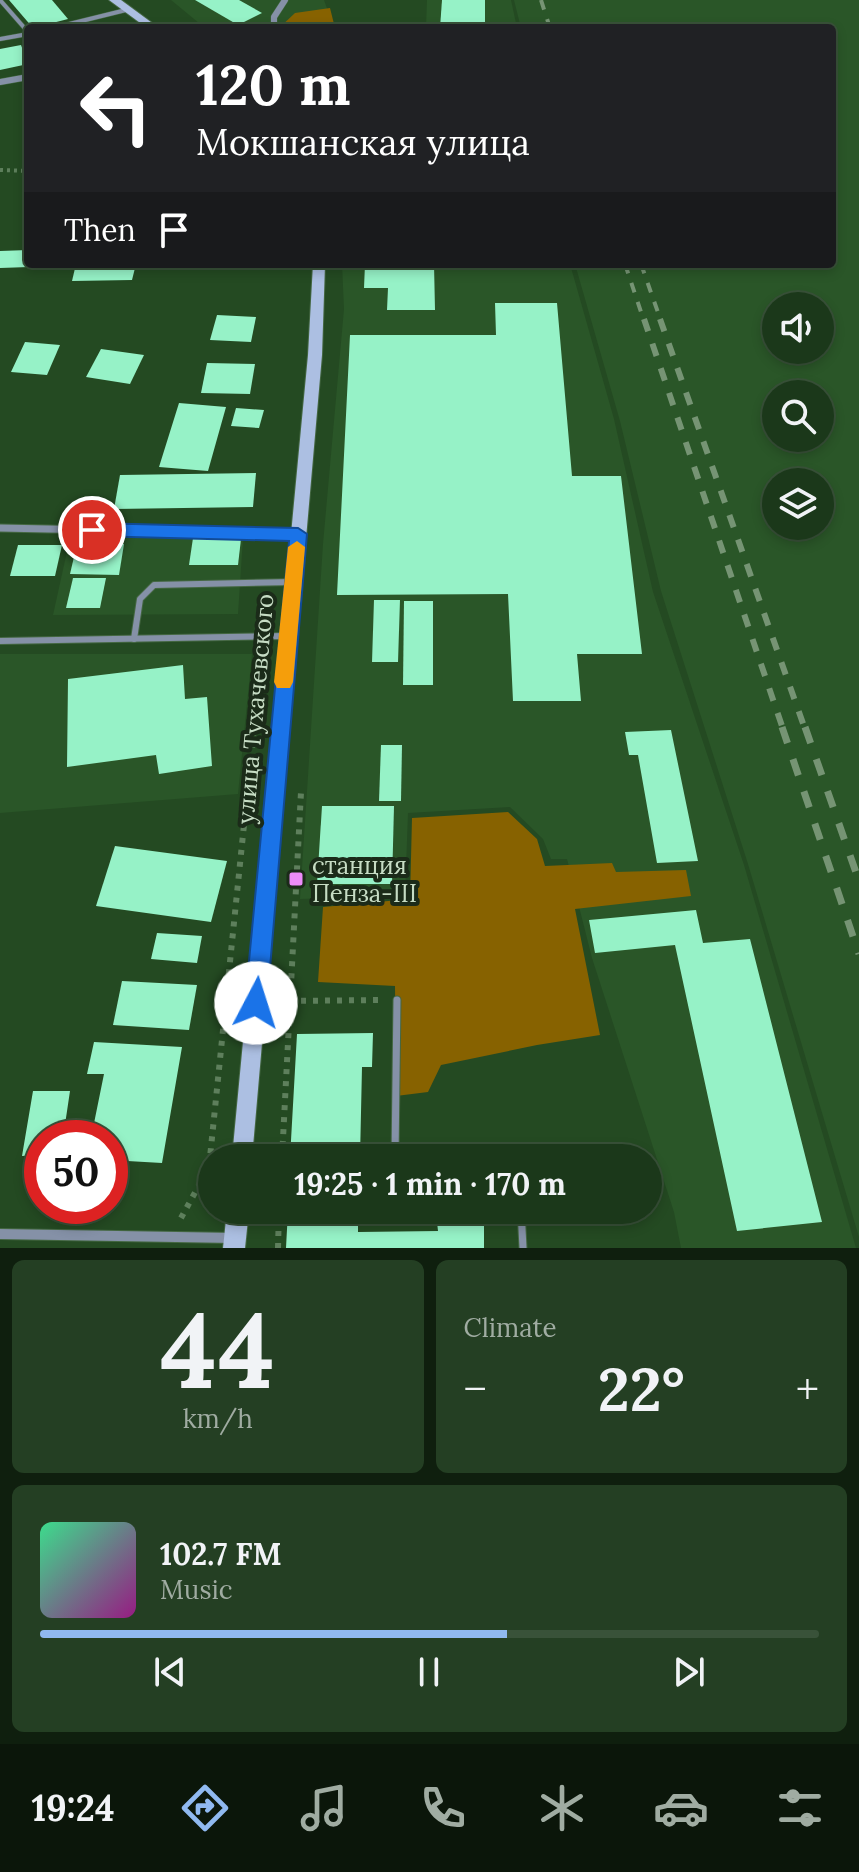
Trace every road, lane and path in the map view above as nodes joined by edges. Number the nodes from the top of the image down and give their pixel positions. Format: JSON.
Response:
{"nodes":[{"id":1,"x":0,"y":0,"type":"edge"},
{"id":2,"x":285,"y":0,"type":"edge"},
{"id":3,"x":119,"y":3,"type":"edge"},
{"id":4,"x":64,"y":24,"type":"edge"},
{"id":5,"x":148,"y":24,"type":"edge"},
{"id":6,"x":274,"y":24,"type":"edge"},
{"id":7,"x":24,"y":28,"type":"edge"},
{"id":8,"x":24,"y":34,"type":"edge"},
{"id":9,"x":0,"y":39,"type":"edge"},
{"id":10,"x":24,"y":78,"type":"edge"},
{"id":11,"x":0,"y":82,"type":"edge"},
{"id":12,"x":0,"y":170,"type":"edge"},
{"id":13,"x":24,"y":171,"type":"edge"},
{"id":14,"x":319,"y":268,"type":"edge"},
{"id":15,"x":0,"y":528,"type":"edge"},
{"id":16,"x":298,"y":534,"type":"junction"},
{"id":17,"x":269,"y":581,"type":"junction"},
{"id":18,"x":293,"y":582,"type":"junction"},
{"id":19,"x":287,"y":636,"type":"junction"},
{"id":20,"x":264,"y":637,"type":"junction"},
{"id":21,"x":134,"y":639,"type":"junction"},
{"id":22,"x":0,"y":641,"type":"edge"},
{"id":23,"x":301,"y":788,"type":"dead end"},
{"id":24,"x":397,"y":1000,"type":"joint"},
{"id":25,"x":289,"y":1001,"type":"junction"},
{"id":26,"x":243,"y":1144,"type":"edge"},
{"id":27,"x":283,"y":1144,"type":"edge"},
{"id":28,"x":395,"y":1144,"type":"edge"},
{"id":29,"x":279,"y":1224,"type":"edge"},
{"id":30,"x":522,"y":1224,"type":"edge"},
{"id":31,"x":0,"y":1234,"type":"edge"},
{"id":32,"x":171,"y":1235,"type":"junction"},
{"id":33,"x":235,"y":1243,"type":"edge"},
{"id":34,"x":278,"y":1248,"type":"edge"},
{"id":35,"x":523,"y":1248,"type":"edge"}],
"edges":[{"from":1,"to":7,"type":"lane"},
{"from":2,"to":6,"type":"street"},
{"from":3,"to":4,"type":"lane"},
{"from":3,"to":5,"type":"main road"},
{"from":8,"to":9,"type":"lane"},
{"from":10,"to":11,"type":"street"},
{"from":12,"to":13,"type":"path"},
{"from":14,"to":16,"type":"main road","name":"улица Тухачевского"},
{"from":15,"to":16,"type":"street"},
{"from":16,"to":18,"type":"main road","name":"улица Тухачевского"},
{"from":17,"to":18,"type":"lane"},
{"from":17,"to":20,"type":"path"},
{"from":17,"to":21,"type":"lane"},
{"from":18,"to":19,"type":"main road","name":"улица Тухачевского"},
{"from":19,"to":20,"type":"lane"},
{"from":19,"to":26,"type":"main road","name":"улица Тухачевского"},
{"from":20,"to":21,"type":"lane"},
{"from":20,"to":32,"type":"path"},
{"from":21,"to":22,"type":"lane"},
{"from":23,"to":25,"type":"path"},
{"from":24,"to":25,"type":"path"},
{"from":24,"to":28,"type":"lane"},
{"from":25,"to":27,"type":"path"},
{"from":29,"to":34,"type":"path"},
{"from":30,"to":35,"type":"lane"},
{"from":31,"to":32,"type":"street"},
{"from":32,"to":33,"type":"street"}]}
